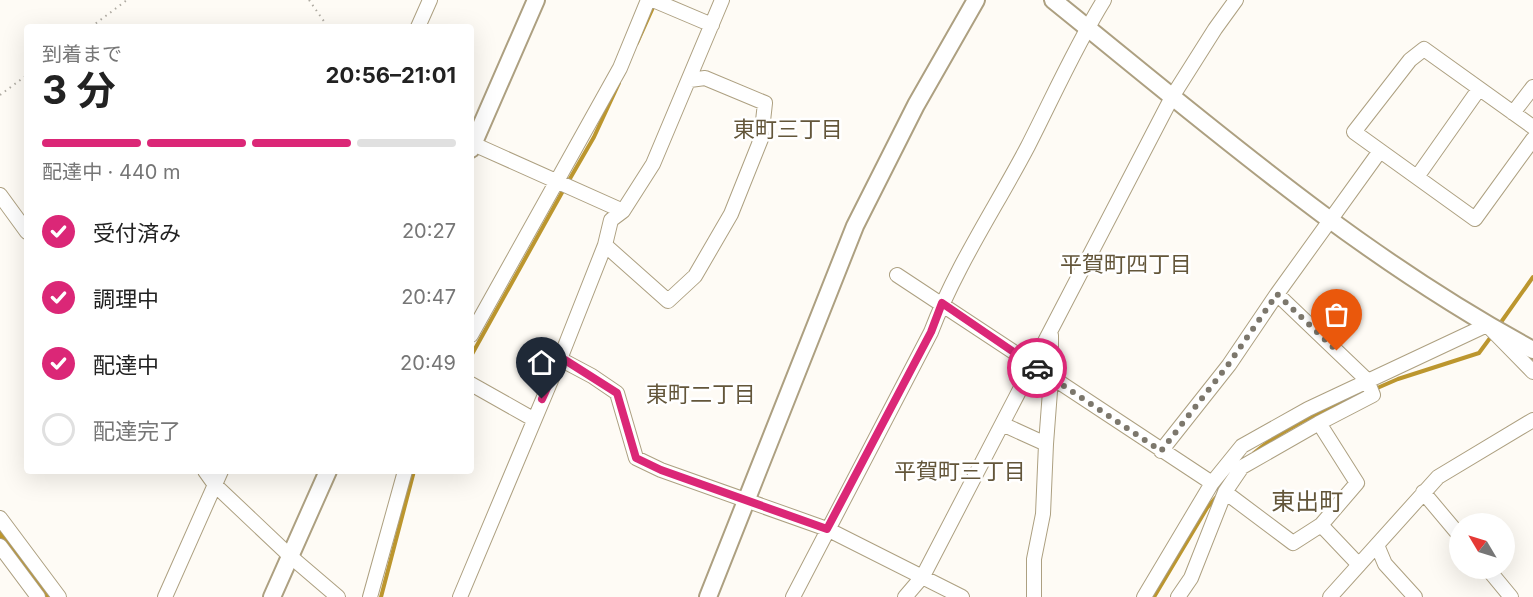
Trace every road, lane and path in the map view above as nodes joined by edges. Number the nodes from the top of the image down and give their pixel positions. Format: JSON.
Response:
{"nodes":[{"id":1,"x":127,"y":0,"type":"edge"},
{"id":2,"x":309,"y":0,"type":"edge"},
{"id":3,"x":430,"y":0,"type":"edge"},
{"id":4,"x":536,"y":0,"type":"edge"},
{"id":5,"x":648,"y":0,"type":"edge"},
{"id":6,"x":653,"y":0,"type":"edge"},
{"id":7,"x":722,"y":0,"type":"edge"},
{"id":8,"x":976,"y":0,"type":"edge"},
{"id":9,"x":1053,"y":0,"type":"edge"},
{"id":10,"x":1104,"y":0,"type":"edge"},
{"id":11,"x":1236,"y":0,"type":"edge"},
{"id":12,"x":95,"y":24,"type":"edge"},
{"id":13,"x":326,"y":24,"type":"edge"},
{"id":14,"x":419,"y":24,"type":"edge"},
{"id":15,"x":712,"y":25,"type":"junction"},
{"id":16,"x":1087,"y":28,"type":"junction"},
{"id":17,"x":24,"y":77,"type":"edge"},
{"id":18,"x":690,"y":80,"type":"junction"},
{"id":19,"x":1533,"y":87,"type":"edge"},
{"id":20,"x":1479,"y":89,"type":"junction"},
{"id":21,"x":0,"y":95,"type":"edge"},
{"id":22,"x":1172,"y":97,"type":"junction"},
{"id":23,"x":1514,"y":113,"type":"junction"},
{"id":24,"x":1533,"y":127,"type":"edge"},
{"id":25,"x":1533,"y":139,"type":"edge"},
{"id":26,"x":474,"y":140,"type":"edge"},
{"id":27,"x":474,"y":146,"type":"edge"},
{"id":28,"x":1380,"y":151,"type":"junction"},
{"id":29,"x":1417,"y":177,"type":"junction"},
{"id":30,"x":555,"y":181,"type":"junction"},
{"id":31,"x":0,"y":195,"type":"edge"},
{"id":32,"x":623,"y":211,"type":"junction"},
{"id":33,"x":1330,"y":221,"type":"junction"},
{"id":34,"x":24,"y":228,"type":"edge"},
{"id":35,"x":605,"y":245,"type":"junction"},
{"id":36,"x":897,"y":274,"type":"dead end"},
{"id":37,"x":1277,"y":294,"type":"junction"},
{"id":38,"x":942,"y":303,"type":"junction"},
{"id":39,"x":1487,"y":325,"type":"junction"},
{"id":40,"x":474,"y":330,"type":"edge"},
{"id":41,"x":1051,"y":333,"type":"junction"},
{"id":42,"x":1533,"y":350,"type":"edge"},
{"id":43,"x":560,"y":359,"type":"junction"},
{"id":44,"x":1034,"y":366,"type":"junction"},
{"id":45,"x":1533,"y":372,"type":"edge"},
{"id":46,"x":1051,"y":378,"type":"junction"},
{"id":47,"x":1367,"y":380,"type":"junction"},
{"id":48,"x":474,"y":386,"type":"edge"},
{"id":49,"x":533,"y":418,"type":"junction"},
{"id":50,"x":1533,"y":420,"type":"edge"},
{"id":51,"x":1319,"y":423,"type":"junction"},
{"id":52,"x":1002,"y":424,"type":"junction"},
{"id":53,"x":1046,"y":444,"type":"junction"},
{"id":54,"x":1161,"y":451,"type":"junction"},
{"id":55,"x":207,"y":474,"type":"edge"},
{"id":56,"x":220,"y":474,"type":"edge"},
{"id":57,"x":327,"y":474,"type":"edge"},
{"id":58,"x":404,"y":474,"type":"edge"},
{"id":59,"x":1212,"y":483,"type":"junction"},
{"id":60,"x":215,"y":485,"type":"junction"},
{"id":61,"x":1225,"y":492,"type":"junction"},
{"id":62,"x":1423,"y":492,"type":"junction"},
{"id":63,"x":747,"y":499,"type":"junction"},
{"id":64,"x":0,"y":518,"type":"edge"},
{"id":65,"x":1449,"y":523,"type":"edge"},
{"id":66,"x":1321,"y":525,"type":"junction"},
{"id":67,"x":827,"y":529,"type":"junction"},
{"id":68,"x":1377,"y":545,"type":"junction"},
{"id":69,"x":0,"y":546,"type":"edge"},
{"id":70,"x":290,"y":556,"type":"junction"},
{"id":71,"x":1359,"y":565,"type":"junction"},
{"id":72,"x":923,"y":576,"type":"junction"},
{"id":73,"x":1496,"y":579,"type":"edge"},
{"id":74,"x":38,"y":597,"type":"edge"},
{"id":75,"x":59,"y":597,"type":"edge"},
{"id":76,"x":165,"y":597,"type":"edge"},
{"id":77,"x":272,"y":597,"type":"edge"},
{"id":78,"x":338,"y":597,"type":"edge"},
{"id":79,"x":370,"y":597,"type":"edge"},
{"id":80,"x":460,"y":597,"type":"edge"},
{"id":81,"x":708,"y":597,"type":"edge"},
{"id":82,"x":793,"y":597,"type":"edge"},
{"id":83,"x":905,"y":597,"type":"edge"},
{"id":84,"x":962,"y":597,"type":"edge"},
{"id":85,"x":1034,"y":597,"type":"edge"},
{"id":86,"x":1143,"y":597,"type":"edge"},
{"id":87,"x":1178,"y":597,"type":"edge"},
{"id":88,"x":1330,"y":597,"type":"edge"},
{"id":89,"x":1414,"y":597,"type":"edge"},
{"id":90,"x":1512,"y":597,"type":"edge"}],
"edges":[{"from":1,"to":12,"type":"path"},
{"from":2,"to":13,"type":"path"},
{"from":3,"to":14,"type":"street"},
{"from":4,"to":26,"type":"street"},
{"from":5,"to":30,"type":"street"},
{"from":6,"to":15,"type":"street"},
{"from":7,"to":15,"type":"street"},
{"from":8,"to":63,"type":"street"},
{"from":9,"to":16,"type":"street"},
{"from":10,"to":16,"type":"street"},
{"from":11,"to":22,"type":"street"},
{"from":15,"to":18,"type":"street"},
{"from":16,"to":22,"type":"street"},
{"from":16,"to":38,"type":"street"},
{"from":17,"to":21,"type":"path"},
{"from":18,"to":32,"type":"street"},
{"from":18,"to":35,"type":"street"},
{"from":19,"to":23,"type":"street"},
{"from":20,"to":23,"type":"street"},
{"from":20,"to":28,"type":"street"},
{"from":20,"to":29,"type":"street"},
{"from":22,"to":33,"type":"street"},
{"from":22,"to":41,"type":"street"},
{"from":23,"to":24,"type":"street"},
{"from":25,"to":29,"type":"street"},
{"from":27,"to":30,"type":"street"},
{"from":28,"to":29,"type":"street"},
{"from":28,"to":33,"type":"street"},
{"from":30,"to":32,"type":"street"},
{"from":30,"to":40,"type":"street"},
{"from":31,"to":34,"type":"street"},
{"from":32,"to":35,"type":"street"},
{"from":33,"to":37,"type":"street"},
{"from":33,"to":39,"type":"street"},
{"from":35,"to":43,"type":"street"},
{"from":36,"to":38,"type":"street"},
{"from":37,"to":47,"type":"street"},
{"from":37,"to":54,"type":"street"},
{"from":38,"to":44,"type":"street"},
{"from":38,"to":67,"type":"street"},
{"from":39,"to":42,"type":"street"},
{"from":39,"to":45,"type":"street"},
{"from":39,"to":47,"type":"street"},
{"from":41,"to":44,"type":"street"},
{"from":41,"to":46,"type":"street"},
{"from":43,"to":49,"type":"street"},
{"from":43,"to":63,"type":"street"},
{"from":44,"to":46,"type":"street"},
{"from":44,"to":52,"type":"street"},
{"from":46,"to":53,"type":"street"},
{"from":46,"to":54,"type":"street"},
{"from":47,"to":51,"type":"street"},
{"from":47,"to":59,"type":"street"},
{"from":48,"to":49,"type":"street"},
{"from":49,"to":80,"type":"street"},
{"from":50,"to":62,"type":"street"},
{"from":51,"to":61,"type":"street"},
{"from":51,"to":66,"type":"street"},
{"from":52,"to":53,"type":"street"},
{"from":52,"to":72,"type":"street"},
{"from":53,"to":85,"type":"street"},
{"from":54,"to":59,"type":"street"},
{"from":55,"to":60,"type":"street"},
{"from":56,"to":60,"type":"street"},
{"from":57,"to":70,"type":"street"},
{"from":58,"to":79,"type":"street"},
{"from":59,"to":86,"type":"street"},
{"from":60,"to":70,"type":"street"},
{"from":60,"to":76,"type":"street"},
{"from":61,"to":66,"type":"street"},
{"from":61,"to":87,"type":"street"},
{"from":62,"to":65,"type":"street"},
{"from":62,"to":68,"type":"street"},
{"from":63,"to":67,"type":"street"},
{"from":63,"to":81,"type":"street"},
{"from":64,"to":75,"type":"street"},
{"from":66,"to":71,"type":"street"},
{"from":67,"to":72,"type":"street"},
{"from":67,"to":82,"type":"street"},
{"from":68,"to":71,"type":"street"},
{"from":68,"to":89,"type":"street"},
{"from":69,"to":74,"type":"street"},
{"from":70,"to":77,"type":"street"},
{"from":70,"to":78,"type":"street"},
{"from":71,"to":88,"type":"street"},
{"from":72,"to":83,"type":"street"},
{"from":72,"to":84,"type":"street"},
{"from":73,"to":90,"type":"street"}]}
